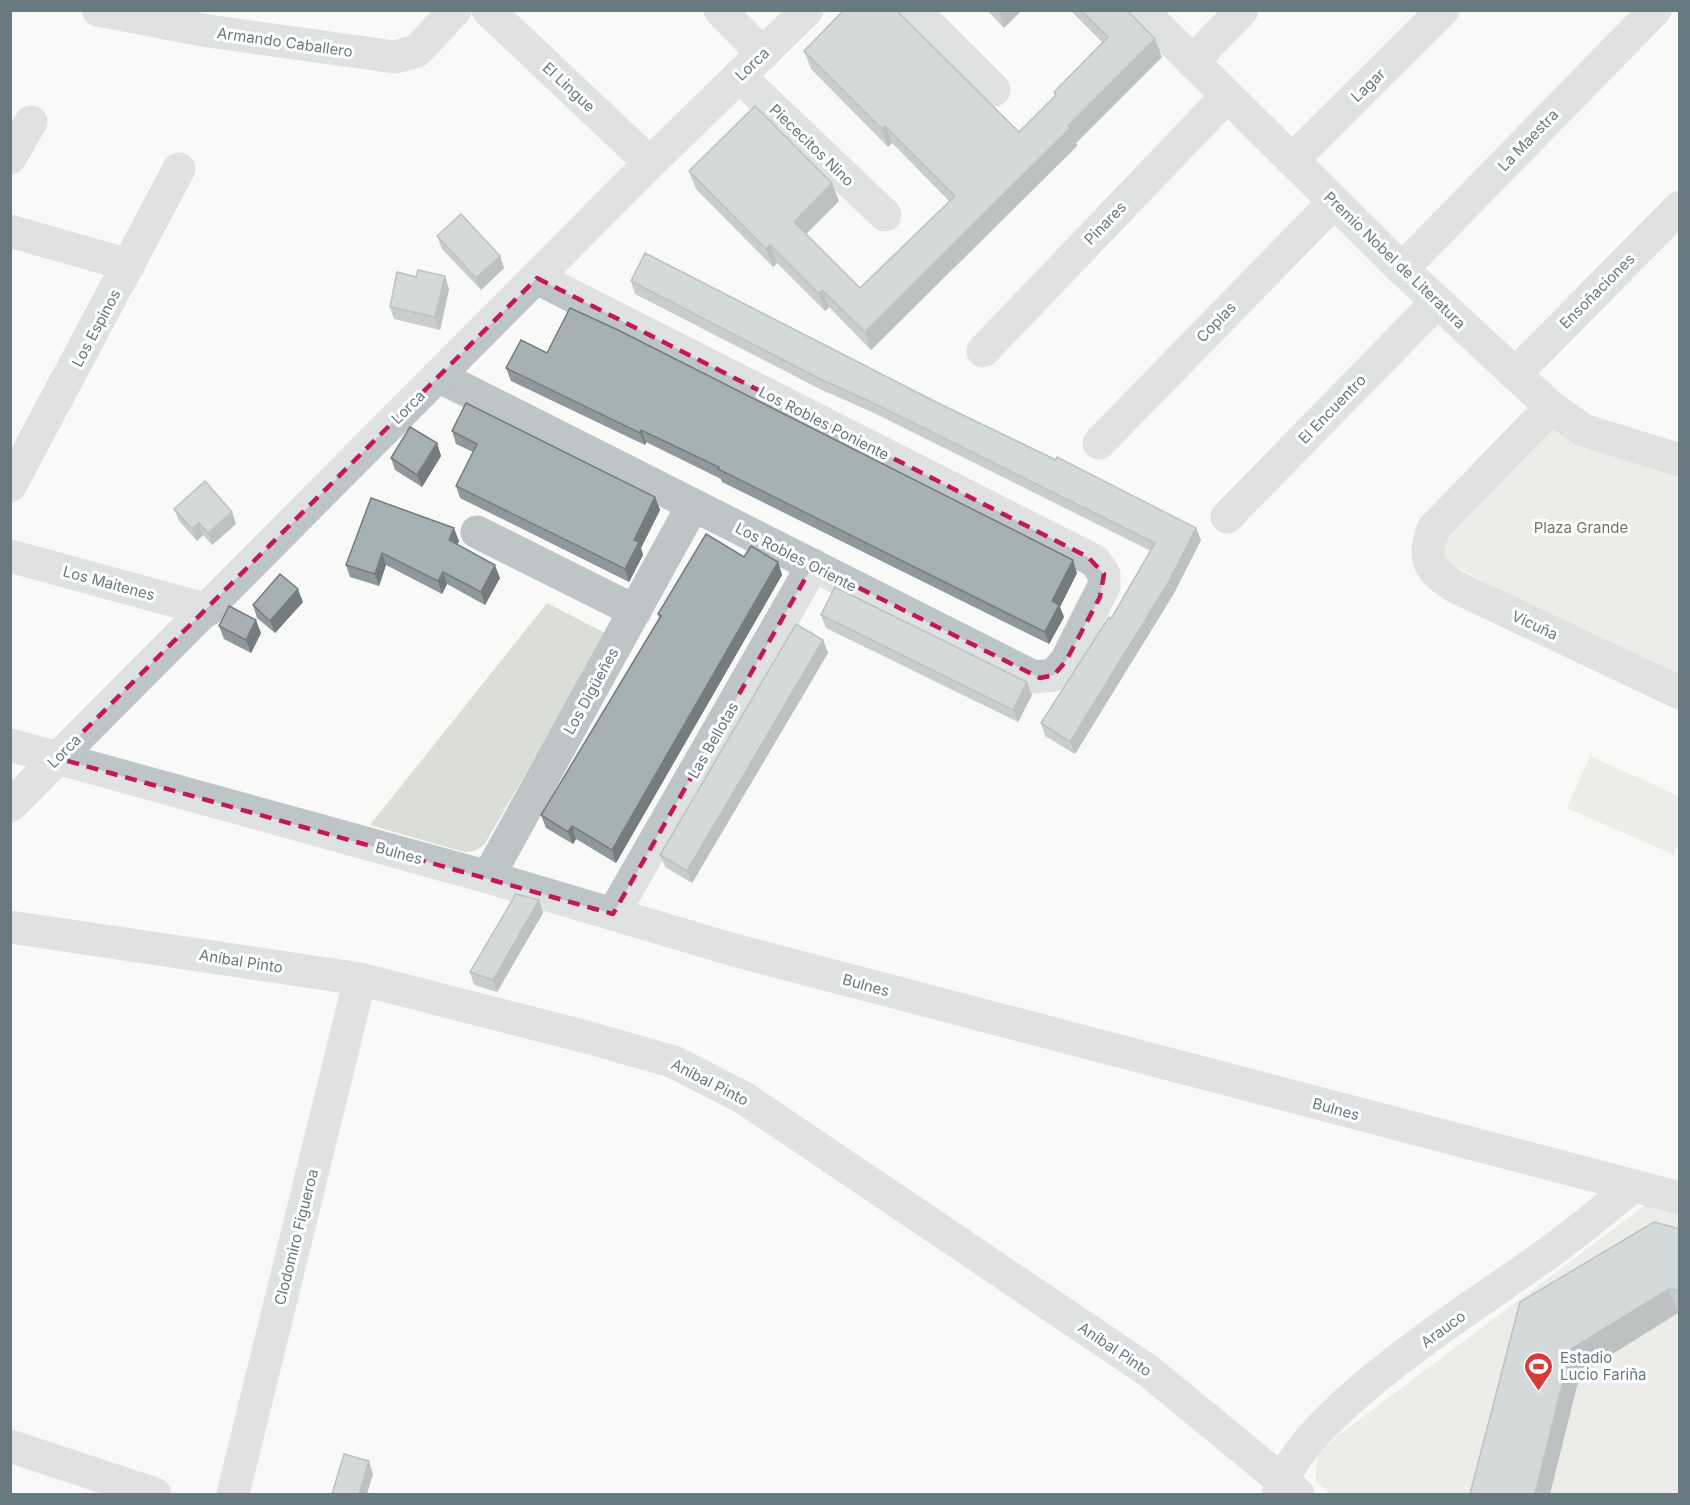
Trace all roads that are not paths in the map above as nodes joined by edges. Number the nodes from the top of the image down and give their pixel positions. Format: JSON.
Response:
{"nodes":[{"id":1,"x":98,"y":10,"type":"edge"},
{"id":2,"x":455,"y":10,"type":"edge"},
{"id":3,"x":488,"y":10,"type":"edge"},
{"id":4,"x":720,"y":10,"type":"edge"},
{"id":5,"x":807,"y":10,"type":"edge"},
{"id":6,"x":914,"y":10,"type":"edge"},
{"id":7,"x":1141,"y":10,"type":"edge"},
{"id":8,"x":1242,"y":10,"type":"edge"},
{"id":9,"x":1443,"y":10,"type":"edge"},
{"id":10,"x":1655,"y":10,"type":"edge"},
{"id":11,"x":154,"y":17,"type":"edge"},
{"id":12,"x":217,"y":21,"type":"edge"},
{"id":13,"x":763,"y":54,"type":"junction"},
{"id":14,"x":1192,"y":62,"type":"junction"},
{"id":15,"x":740,"y":76,"type":"junction"},
{"id":16,"x":994,"y":90,"type":"dead end"},
{"id":17,"x":1227,"y":96,"type":"junction"},
{"id":18,"x":31,"y":122,"type":"dead end"},
{"id":19,"x":10,"y":158,"type":"edge"},
{"id":20,"x":1292,"y":160,"type":"junction"},
{"id":21,"x":650,"y":163,"type":"junction"},
{"id":22,"x":179,"y":169,"type":"dead end"},
{"id":23,"x":1334,"y":202,"type":"junction"},
{"id":24,"x":1680,"y":207,"type":"edge"},
{"id":25,"x":885,"y":214,"type":"dead end"},
{"id":26,"x":10,"y":231,"type":"edge"},
{"id":27,"x":129,"y":265,"type":"junction"},
{"id":28,"x":1402,"y":269,"type":"junction"},
{"id":29,"x":537,"y":278,"type":"junction"},
{"id":30,"x":1437,"y":302,"type":"junction"},
{"id":31,"x":983,"y":351,"type":"dead end"},
{"id":32,"x":1515,"y":374,"type":"junction"},
{"id":33,"x":438,"y":376,"type":"junction"},
{"id":34,"x":1551,"y":407,"type":"junction"},
{"id":35,"x":1099,"y":443,"type":"dead end"},
{"id":36,"x":1680,"y":460,"type":"edge"},
{"id":37,"x":10,"y":486,"type":"edge"},
{"id":38,"x":693,"y":505,"type":"junction"},
{"id":39,"x":1227,"y":517,"type":"dead end"},
{"id":40,"x":477,"y":532,"type":"dead end"},
{"id":41,"x":10,"y":556,"type":"edge"},
{"id":42,"x":813,"y":566,"type":"junction"},
{"id":43,"x":1104,"y":574,"type":"joint"},
{"id":44,"x":208,"y":610,"type":"junction"},
{"id":45,"x":635,"y":611,"type":"junction"},
{"id":46,"x":1680,"y":693,"type":"edge"},
{"id":47,"x":10,"y":745,"type":"edge"},
{"id":48,"x":57,"y":758,"type":"junction"},
{"id":49,"x":10,"y":806,"type":"edge"},
{"id":50,"x":488,"y":877,"type":"junction"},
{"id":51,"x":613,"y":914,"type":"junction"},
{"id":52,"x":10,"y":927,"type":"edge"},
{"id":53,"x":360,"y":979,"type":"junction"},
{"id":54,"x":1633,"y":1186,"type":"junction"},
{"id":55,"x":1680,"y":1198,"type":"edge"},
{"id":56,"x":10,"y":1446,"type":"edge"},
{"id":57,"x":1286,"y":1489,"type":"edge"},
{"id":58,"x":154,"y":1494,"type":"edge"},
{"id":59,"x":233,"y":1494,"type":"edge"}],
"edges":[{"from":1,"to":11,"type":"street","name":"Armando Caballero"},
{"from":2,"to":12,"type":"street","name":"Armando Caballero"},
{"from":3,"to":21,"type":"street","name":"El Lingue"},
{"from":4,"to":13,"type":"street"},
{"from":5,"to":13,"type":"street","name":"Lorca"},
{"from":6,"to":16,"type":"street"},
{"from":7,"to":14,"type":"street","name":"Premio Nobel de Literatura"},
{"from":8,"to":14,"type":"street"},
{"from":9,"to":20,"type":"street","name":"Lagar"},
{"from":10,"to":28,"type":"street","name":"La Maestra"},
{"from":11,"to":12,"type":"street","name":"Armando Caballero"},
{"from":13,"to":15,"type":"street","name":"Lorca"},
{"from":14,"to":17,"type":"street","name":"Premio Nobel de Literatura"},
{"from":15,"to":21,"type":"street","name":"Lorca"},
{"from":15,"to":25,"type":"street","name":"Piececitos Nino"},
{"from":17,"to":20,"type":"street","name":"Premio Nobel de Literatura"},
{"from":17,"to":31,"type":"street","name":"Pinares"},
{"from":18,"to":19,"type":"street"},
{"from":20,"to":23,"type":"street","name":"Premio Nobel de Literatura"},
{"from":21,"to":29,"type":"street","name":"Lorca"},
{"from":22,"to":27,"type":"street","name":"Los Espinos"},
{"from":23,"to":28,"type":"street","name":"Premio Nobel de Literatura"},
{"from":23,"to":35,"type":"street","name":"Coplas"},
{"from":24,"to":32,"type":"street","name":"Ensoñaciones"},
{"from":26,"to":27,"type":"street"},
{"from":27,"to":37,"type":"street","name":"Los Espinos"},
{"from":28,"to":30,"type":"street","name":"Premio Nobel de Literatura"},
{"from":29,"to":33,"type":"street","name":"Lorca"},
{"from":29,"to":43,"type":"street","name":"Los Robles Poniente"},
{"from":30,"to":32,"type":"street","name":"Premio Nobel de Literatura"},
{"from":30,"to":39,"type":"street","name":"El Encuentro"},
{"from":32,"to":34,"type":"street","name":"Premio Nobel de Literatura"},
{"from":33,"to":38,"type":"street","name":"Los Robles Oriente"},
{"from":33,"to":44,"type":"street","name":"Lorca"},
{"from":34,"to":36,"type":"street","name":"Premio Nobel de Literatura"},
{"from":34,"to":46,"type":"street","name":"Vicuña"},
{"from":38,"to":42,"type":"street","name":"Los Robles Oriente"},
{"from":38,"to":45,"type":"street","name":"Los Digüeñes"},
{"from":40,"to":45,"type":"street"},
{"from":41,"to":44,"type":"street","name":"Los Maitenes"},
{"from":42,"to":43,"type":"street","name":"Los Robles Oriente"},
{"from":42,"to":51,"type":"street","name":"Las Bellotas"},
{"from":44,"to":48,"type":"street","name":"Lorca"},
{"from":45,"to":50,"type":"street","name":"Los Digüeñes"},
{"from":47,"to":48,"type":"street","name":"Bulnes"},
{"from":48,"to":49,"type":"street","name":"Lorca"},
{"from":48,"to":50,"type":"street","name":"Bulnes"},
{"from":50,"to":51,"type":"street","name":"Bulnes"},
{"from":51,"to":54,"type":"street","name":"Bulnes"},
{"from":52,"to":53,"type":"street","name":"Aníbal Pinto"},
{"from":53,"to":57,"type":"street","name":"Aníbal Pinto"},
{"from":53,"to":59,"type":"street","name":"Clodomiro Figueroa"},
{"from":54,"to":55,"type":"street","name":"Bulnes"},
{"from":54,"to":57,"type":"street","name":"Arauco"},
{"from":56,"to":58,"type":"street"}]}
